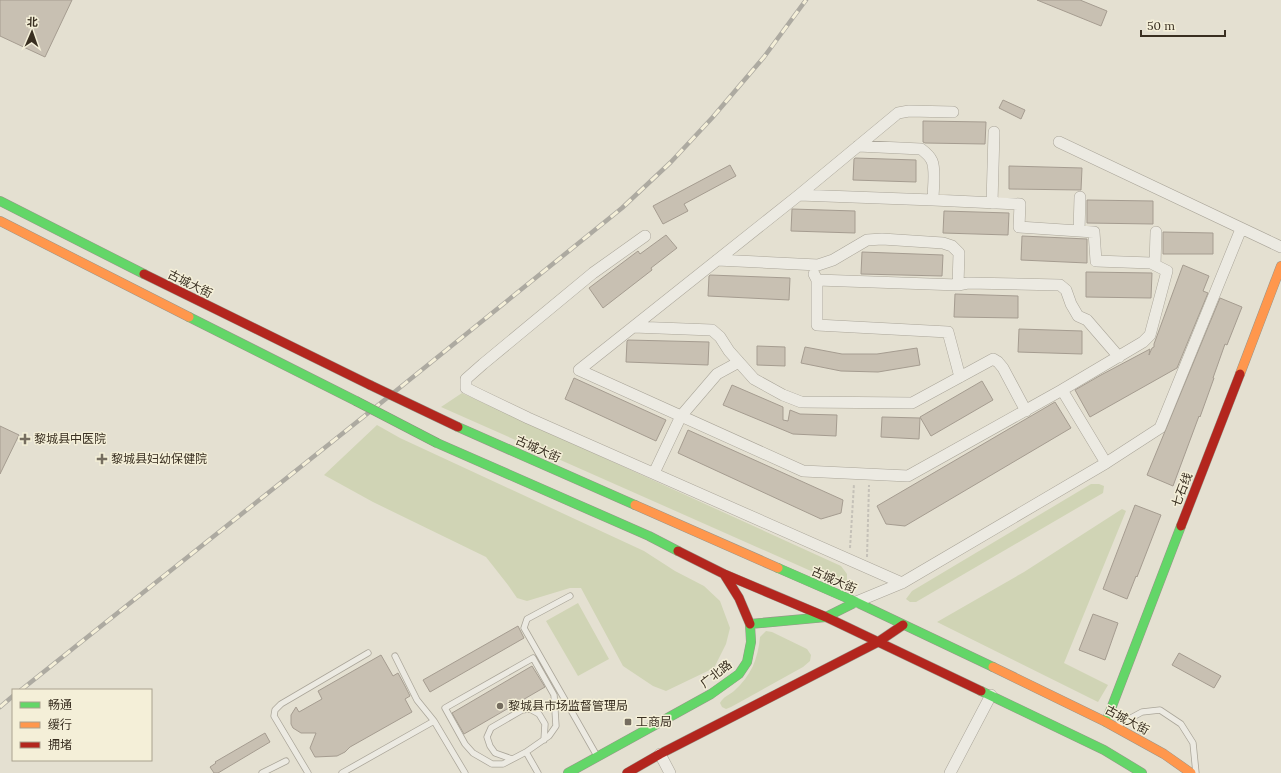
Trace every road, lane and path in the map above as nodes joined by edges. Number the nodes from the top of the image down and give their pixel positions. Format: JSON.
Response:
{"nodes":[{"id":1,"x":953,"y":112,"type":"dead end"},
{"id":2,"x":994,"y":132,"type":"dead end"},
{"id":3,"x":1058,"y":142,"type":"dead end"},
{"id":4,"x":858,"y":146,"type":"junction"},
{"id":5,"x":799,"y":195,"type":"junction"},
{"id":6,"x":1080,"y":197,"type":"dead end"},
{"id":7,"x":933,"y":200,"type":"junction"},
{"id":8,"x":0,"y":201,"type":"edge"},
{"id":9,"x":992,"y":203,"type":"junction"},
{"id":10,"x":0,"y":221,"type":"edge"},
{"id":11,"x":1241,"y":229,"type":"junction"},
{"id":12,"x":1078,"y":231,"type":"junction"},
{"id":13,"x":1156,"y":232,"type":"dead end"},
{"id":14,"x":645,"y":236,"type":"dead end"},
{"id":15,"x":1281,"y":247,"type":"edge"},
{"id":16,"x":717,"y":260,"type":"junction"},
{"id":17,"x":810,"y":265,"type":"junction"},
{"id":18,"x":1155,"y":265,"type":"junction"},
{"id":19,"x":1281,"y":266,"type":"edge"},
{"id":20,"x":817,"y":280,"type":"junction"},
{"id":21,"x":958,"y":285,"type":"junction"},
{"id":22,"x":633,"y":327,"type":"junction"},
{"id":23,"x":1119,"y":356,"type":"junction"},
{"id":24,"x":739,"y":362,"type":"junction"},
{"id":25,"x":960,"y":377,"type":"junction"},
{"id":26,"x":1062,"y":390,"type":"junction"},
{"id":27,"x":1026,"y":411,"type":"junction"},
{"id":28,"x":681,"y":416,"type":"junction"},
{"id":29,"x":1106,"y":463,"type":"junction"},
{"id":30,"x":654,"y":473,"type":"junction"},
{"id":31,"x":855,"y":473,"type":"junction"},
{"id":32,"x":869,"y":474,"type":"junction"},
{"id":33,"x":849,"y":560,"type":"junction"},
{"id":34,"x":867,"y":568,"type":"junction"},
{"id":35,"x":724,"y":574,"type":"junction"},
{"id":36,"x":902,"y":583,"type":"junction"},
{"id":37,"x":570,"y":596,"type":"dead end"},
{"id":38,"x":856,"y":602,"type":"junction"},
{"id":39,"x":826,"y":617,"type":"junction"},
{"id":40,"x":750,"y":624,"type":"junction"},
{"id":41,"x":903,"y":625,"type":"junction"},
{"id":42,"x":878,"y":642,"type":"junction"},
{"id":43,"x":368,"y":653,"type":"dead end"},
{"id":44,"x":395,"y":656,"type":"dead end"},
{"id":45,"x":991,"y":695,"type":"junction"},
{"id":46,"x":434,"y":721,"type":"junction"},
{"id":47,"x":1106,"y":722,"type":"junction"},
{"id":48,"x":1115,"y":727,"type":"junction"},
{"id":49,"x":544,"y":740,"type":"junction"},
{"id":50,"x":526,"y":752,"type":"junction"},
{"id":51,"x":660,"y":754,"type":"junction"},
{"id":52,"x":597,"y":756,"type":"junction"},
{"id":53,"x":512,"y":759,"type":"junction"},
{"id":54,"x":286,"y":761,"type":"dead end"},
{"id":55,"x":262,"y":773,"type":"edge"},
{"id":56,"x":308,"y":773,"type":"edge"},
{"id":57,"x":342,"y":773,"type":"edge"},
{"id":58,"x":465,"y":773,"type":"edge"},
{"id":59,"x":538,"y":773,"type":"edge"},
{"id":60,"x":568,"y":773,"type":"edge"},
{"id":61,"x":626,"y":773,"type":"edge"},
{"id":62,"x":670,"y":773,"type":"edge"},
{"id":63,"x":950,"y":773,"type":"edge"},
{"id":64,"x":1142,"y":773,"type":"edge"},
{"id":65,"x":1191,"y":773,"type":"edge"},
{"id":66,"x":1196,"y":773,"type":"edge"}],
"edges":[{"from":1,"to":4,"type":"street"},
{"from":2,"to":9,"type":"street"},
{"from":3,"to":11,"type":"street"},
{"from":4,"to":5,"type":"street"},
{"from":4,"to":7,"type":"street"},
{"from":5,"to":7,"type":"street"},
{"from":5,"to":16,"type":"street"},
{"from":6,"to":12,"type":"street"},
{"from":7,"to":9,"type":"street"},
{"from":8,"to":38,"type":"main road","name":"古城大街","bridge":true},
{"from":9,"to":12,"type":"street"},
{"from":10,"to":35,"type":"main road","bridge":true},
{"from":11,"to":15,"type":"street"},
{"from":11,"to":29,"type":"street"},
{"from":12,"to":18,"type":"street"},
{"from":13,"to":18,"type":"street"},
{"from":14,"to":30,"type":"street"},
{"from":16,"to":17,"type":"street"},
{"from":16,"to":22,"type":"street"},
{"from":17,"to":20,"type":"street"},
{"from":17,"to":21,"type":"street"},
{"from":18,"to":23,"type":"street"},
{"from":19,"to":47,"type":"main road","name":"七石线"},
{"from":20,"to":21,"type":"street"},
{"from":20,"to":25,"type":"street"},
{"from":21,"to":23,"type":"street"},
{"from":22,"to":24,"type":"street"},
{"from":22,"to":28,"type":"street"},
{"from":23,"to":26,"type":"street"},
{"from":24,"to":25,"type":"street"},
{"from":24,"to":28,"type":"street"},
{"from":25,"to":27,"type":"street"},
{"from":26,"to":27,"type":"street"},
{"from":26,"to":29,"type":"street"},
{"from":27,"to":32,"type":"street"},
{"from":28,"to":30,"type":"street"},
{"from":28,"to":31,"type":"street"},
{"from":29,"to":36,"type":"street"},
{"from":30,"to":33,"type":"street"},
{"from":31,"to":32,"type":"street"},
{"from":31,"to":33,"type":"path"},
{"from":32,"to":34,"type":"path"},
{"from":33,"to":34,"type":"street"},
{"from":34,"to":36,"type":"street"},
{"from":35,"to":39,"type":"main road"},
{"from":35,"to":40,"type":"main road","name":"广北路"},
{"from":36,"to":38,"type":"street"},
{"from":37,"to":52,"type":"lane"},
{"from":38,"to":39,"type":"main road"},
{"from":38,"to":41,"type":"main road","name":"古城大街"},
{"from":39,"to":40,"type":"main road"},
{"from":39,"to":42,"type":"main road"},
{"from":40,"to":52,"type":"main road","name":"广北路"},
{"from":41,"to":42,"type":"main road"},
{"from":41,"to":47,"type":"main road","name":"古城大街"},
{"from":42,"to":45,"type":"main road"},
{"from":42,"to":51,"type":"main road"},
{"from":43,"to":56,"type":"lane"},
{"from":44,"to":46,"type":"lane"},
{"from":45,"to":63,"type":"street"},
{"from":45,"to":64,"type":"main road"},
{"from":46,"to":57,"type":"lane"},
{"from":46,"to":58,"type":"lane"},
{"from":47,"to":48,"type":"main road","name":"古城大街"},
{"from":48,"to":65,"type":"main road","name":"古城大街"},
{"from":48,"to":66,"type":"lane"},
{"from":49,"to":50,"type":"lane"},
{"from":49,"to":53,"type":"lane"},
{"from":49,"to":53,"type":"lane"},
{"from":50,"to":53,"type":"lane"},
{"from":50,"to":59,"type":"lane"},
{"from":51,"to":61,"type":"main road"},
{"from":51,"to":62,"type":"street"},
{"from":52,"to":60,"type":"main road","name":"广北路"},
{"from":54,"to":55,"type":"lane"}]}
